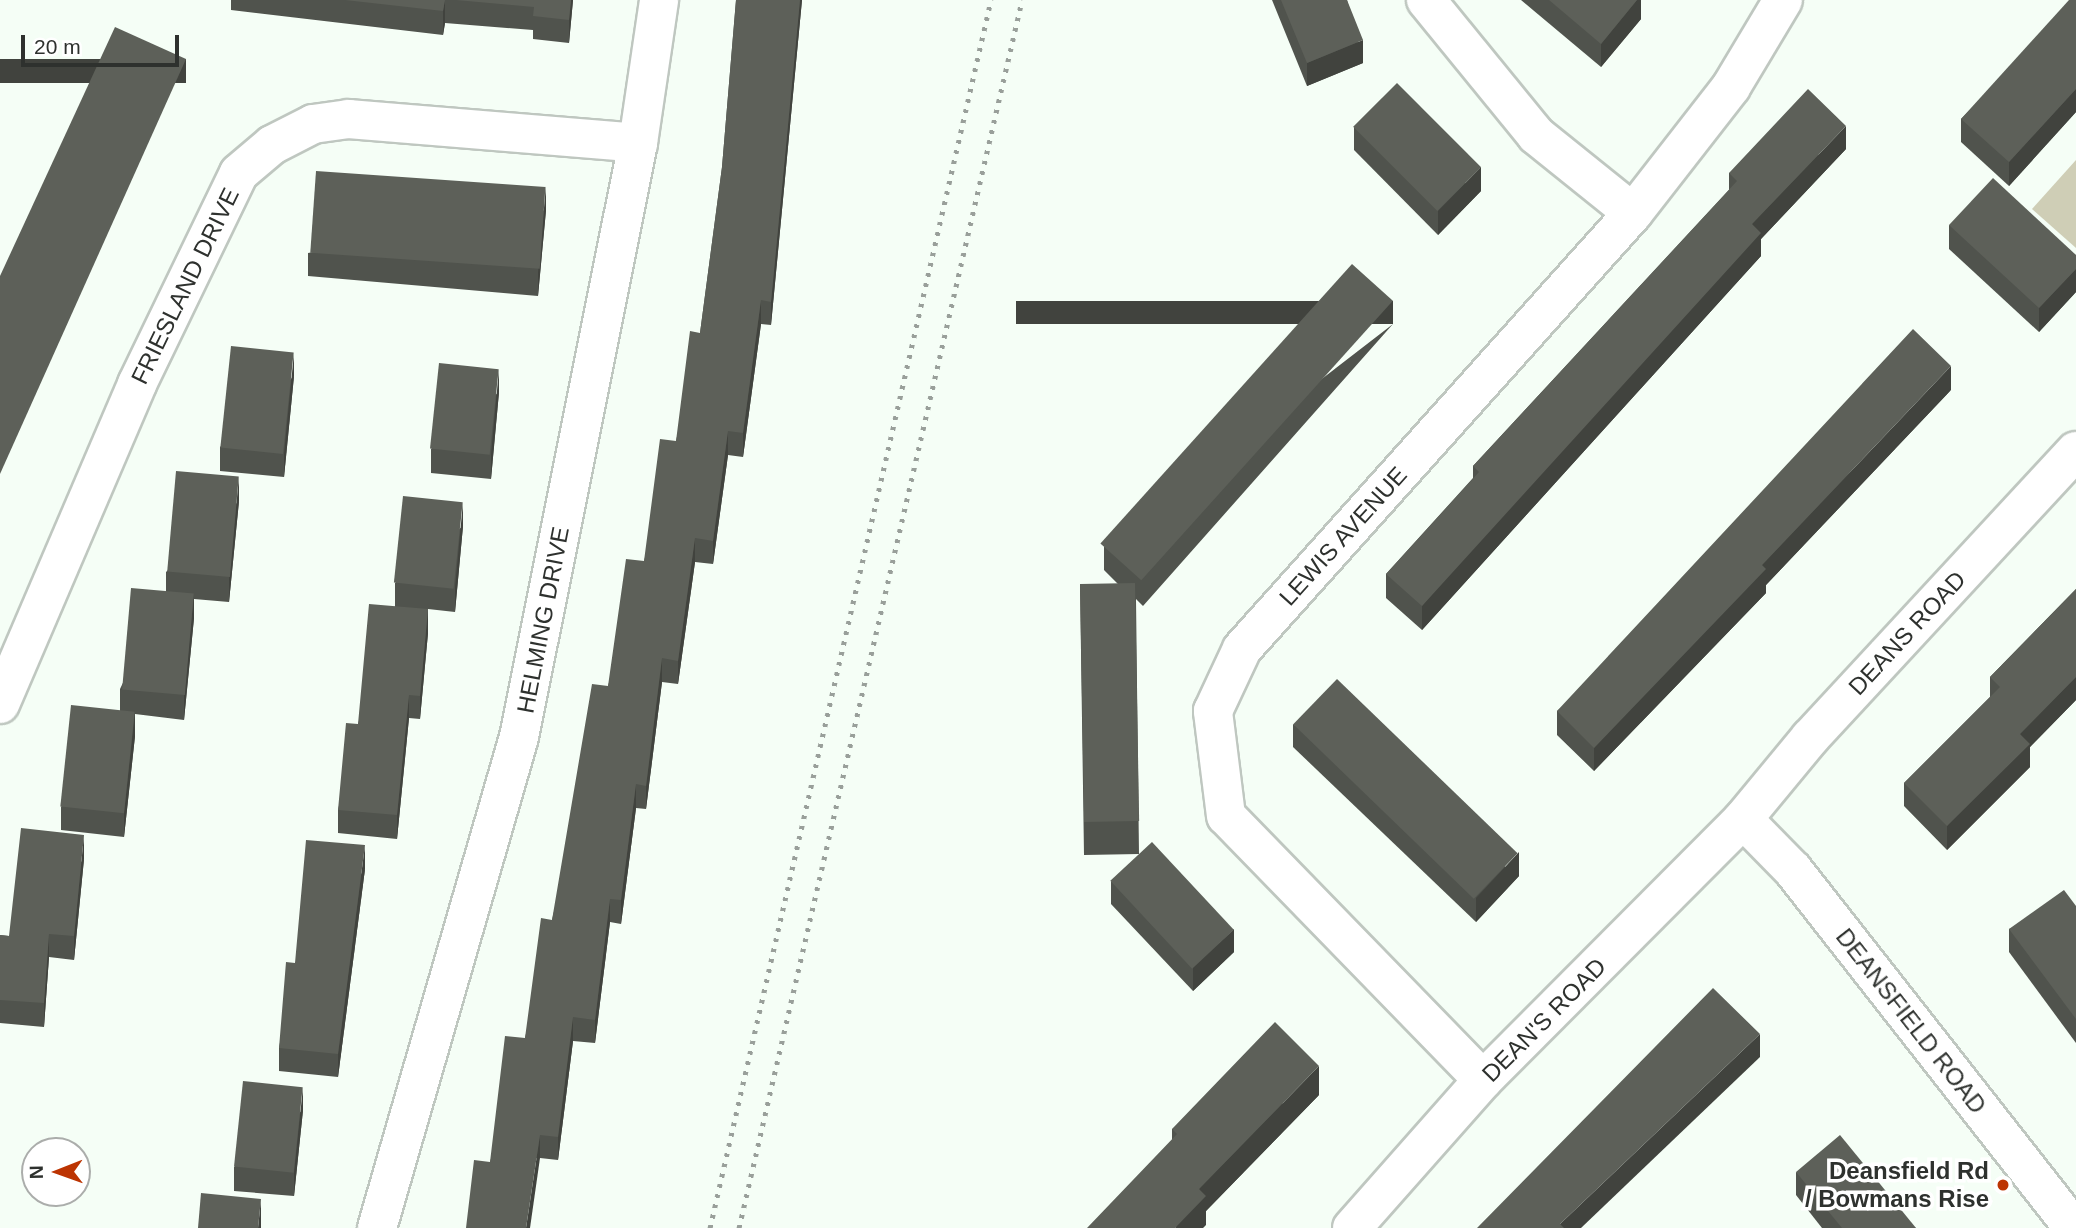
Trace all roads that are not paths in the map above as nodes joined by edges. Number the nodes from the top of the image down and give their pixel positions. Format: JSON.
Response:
{"nodes":[{"id":1,"x":659,"y":0,"type":"edge"},
{"id":2,"x":1426,"y":0,"type":"edge"},
{"id":3,"x":1783,"y":0,"type":"edge"},
{"id":4,"x":638,"y":143,"type":"junction"},
{"id":5,"x":1633,"y":213,"type":"junction"},
{"id":6,"x":2076,"y":451,"type":"edge"},
{"id":7,"x":0,"y":704,"type":"edge"},
{"id":8,"x":1743,"y":819,"type":"junction"},
{"id":9,"x":1483,"y":1080,"type":"junction"},
{"id":10,"x":377,"y":1228,"type":"edge"},
{"id":11,"x":1352,"y":1228,"type":"edge"},
{"id":12,"x":2074,"y":1228,"type":"edge"}],
"edges":[{"from":1,"to":4,"type":"street","name":"HELMING DRIVE"},
{"from":2,"to":5,"type":"street"},
{"from":3,"to":5,"type":"street","name":"LEWIS AVENUE"},
{"from":4,"to":7,"type":"street","name":"FRIESLAND DRIVE"},
{"from":4,"to":10,"type":"street","name":"HELMING DRIVE"},
{"from":5,"to":9,"type":"street","name":"LEWIS AVENUE"},
{"from":6,"to":8,"type":"street","name":"DEANS ROAD"},
{"from":8,"to":9,"type":"street","name":"DEAN'S ROAD"},
{"from":8,"to":12,"type":"street","name":"DEANSFIELD ROAD"},
{"from":9,"to":11,"type":"street","name":"DEAN'S ROAD"}]}
